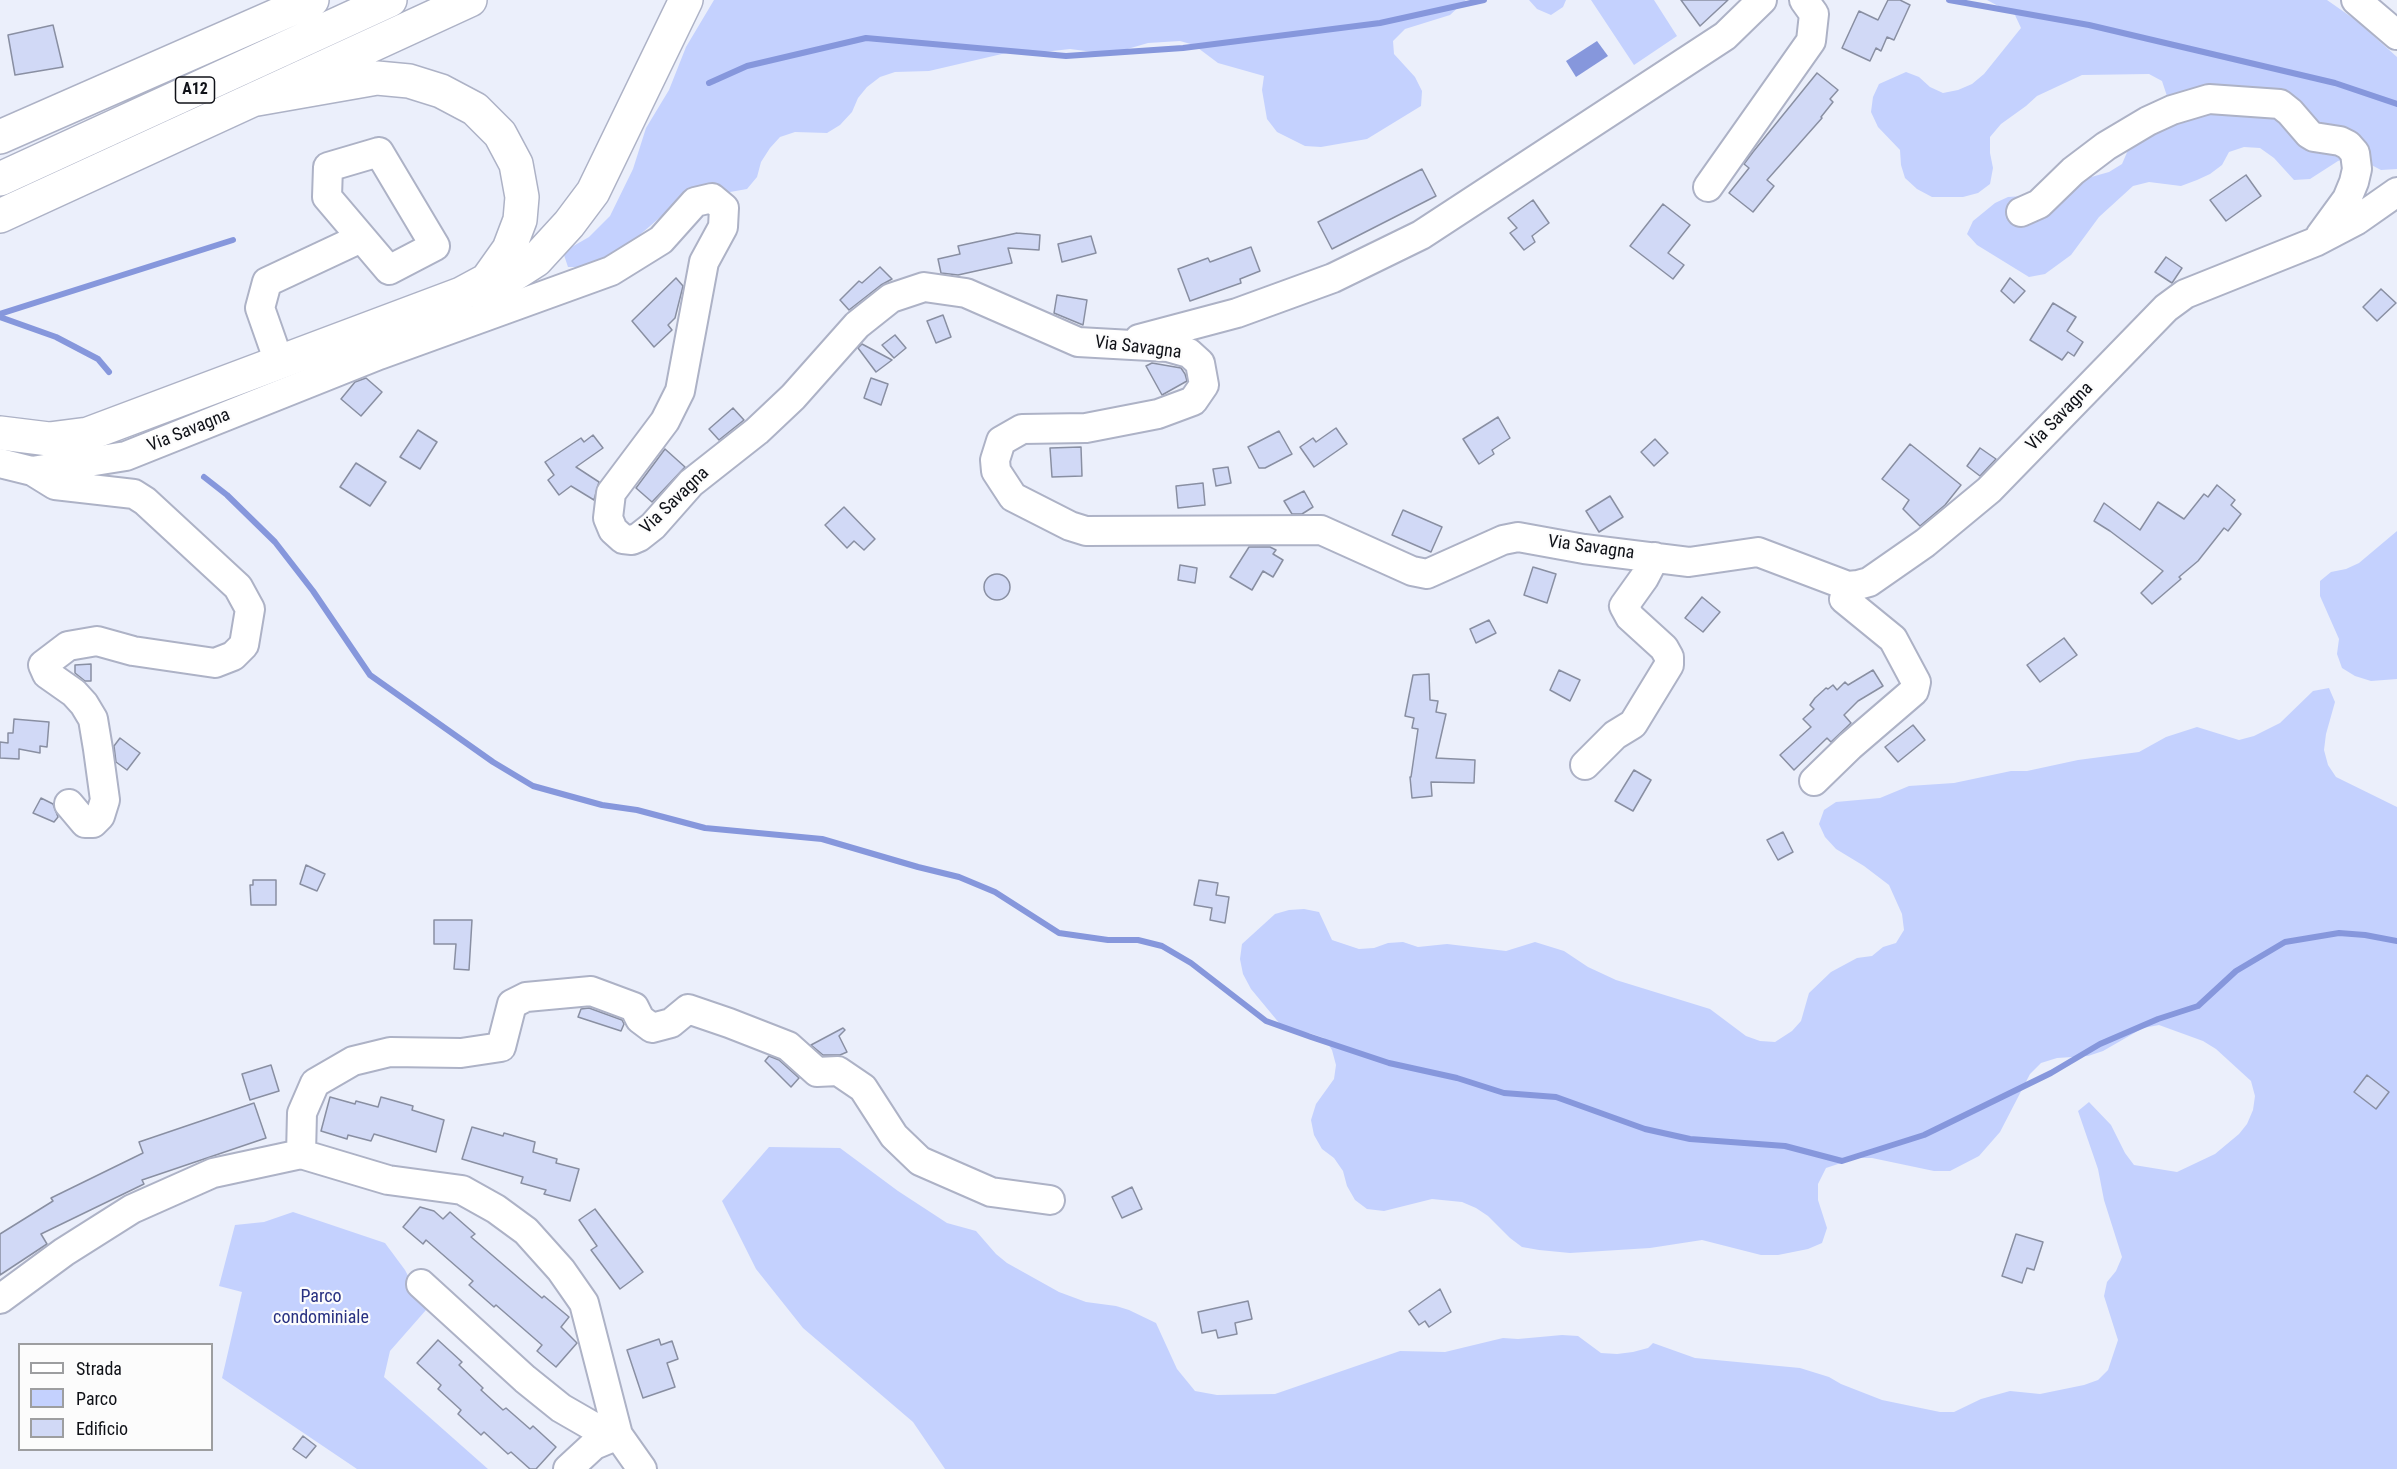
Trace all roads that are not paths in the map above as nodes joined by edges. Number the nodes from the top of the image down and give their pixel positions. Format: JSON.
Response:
{"nodes":[{"id":1,"x":312,"y":0,"type":"edge"},
{"id":2,"x":390,"y":0,"type":"edge"},
{"id":3,"x":470,"y":0,"type":"edge"},
{"id":4,"x":686,"y":0,"type":"edge"},
{"id":5,"x":1762,"y":0,"type":"edge"},
{"id":6,"x":1804,"y":0,"type":"edge"},
{"id":7,"x":2356,"y":0,"type":"edge"},
{"id":8,"x":2397,"y":35,"type":"edge"},
{"id":9,"x":257,"y":99,"type":"junction"},
{"id":10,"x":0,"y":136,"type":"edge"},
{"id":11,"x":0,"y":179,"type":"edge"},
{"id":12,"x":1708,"y":187,"type":"dead end"},
{"id":13,"x":2397,"y":192,"type":"edge"},
{"id":14,"x":2021,"y":212,"type":"dead end"},
{"id":15,"x":0,"y":216,"type":"edge"},
{"id":16,"x":361,"y":238,"type":"dead end"},
{"id":17,"x":2315,"y":242,"type":"junction"},
{"id":18,"x":1122,"y":343,"type":"junction"},
{"id":19,"x":279,"y":363,"type":"junction"},
{"id":20,"x":0,"y":433,"type":"edge"},
{"id":21,"x":0,"y":445,"type":"edge"},
{"id":22,"x":0,"y":463,"type":"edge"},
{"id":23,"x":32,"y":471,"type":"junction"},
{"id":24,"x":1655,"y":557,"type":"junction"},
{"id":25,"x":1848,"y":586,"type":"junction"},
{"id":26,"x":1585,"y":765,"type":"dead end"},
{"id":27,"x":1814,"y":781,"type":"dead end"},
{"id":28,"x":69,"y":804,"type":"dead end"},
{"id":29,"x":301,"y":1154,"type":"junction"},
{"id":30,"x":1050,"y":1200,"type":"dead end"},
{"id":31,"x":421,"y":1284,"type":"dead end"},
{"id":32,"x":0,"y":1299,"type":"edge"},
{"id":33,"x":618,"y":1435,"type":"junction"},
{"id":34,"x":568,"y":1469,"type":"edge"},
{"id":35,"x":642,"y":1469,"type":"edge"}],
"edges":[{"from":1,"to":10,"type":"highway"},
{"from":2,"to":11,"type":"highway","number":"A12"},
{"from":3,"to":9,"type":"highway","number":"A12"},
{"from":4,"to":21,"type":"highway"},
{"from":5,"to":18,"type":"street"},
{"from":6,"to":12,"type":"street"},
{"from":7,"to":8,"type":"street"},
{"from":9,"to":15,"type":"highway","number":"A12"},
{"from":9,"to":19,"type":"highway"},
{"from":13,"to":17,"type":"street","name":"Via Savagna"},
{"from":14,"to":17,"type":"street"},
{"from":16,"to":19,"type":"street"},
{"from":17,"to":25,"type":"street","name":"Via Savagna"},
{"from":18,"to":23,"type":"street","name":"Via Savagna"},
{"from":18,"to":24,"type":"street","name":"Via Savagna"},
{"from":19,"to":20,"type":"highway"},
{"from":22,"to":23,"type":"street","name":"Via Savagna"},
{"from":23,"to":28,"type":"street"},
{"from":24,"to":25,"type":"street","name":"Via Savagna"},
{"from":24,"to":26,"type":"street"},
{"from":25,"to":27,"type":"street"},
{"from":29,"to":30,"type":"street"},
{"from":29,"to":32,"type":"street"},
{"from":29,"to":33,"type":"street"},
{"from":31,"to":33,"type":"street"},
{"from":33,"to":34,"type":"street"},
{"from":33,"to":35,"type":"street"}]}
